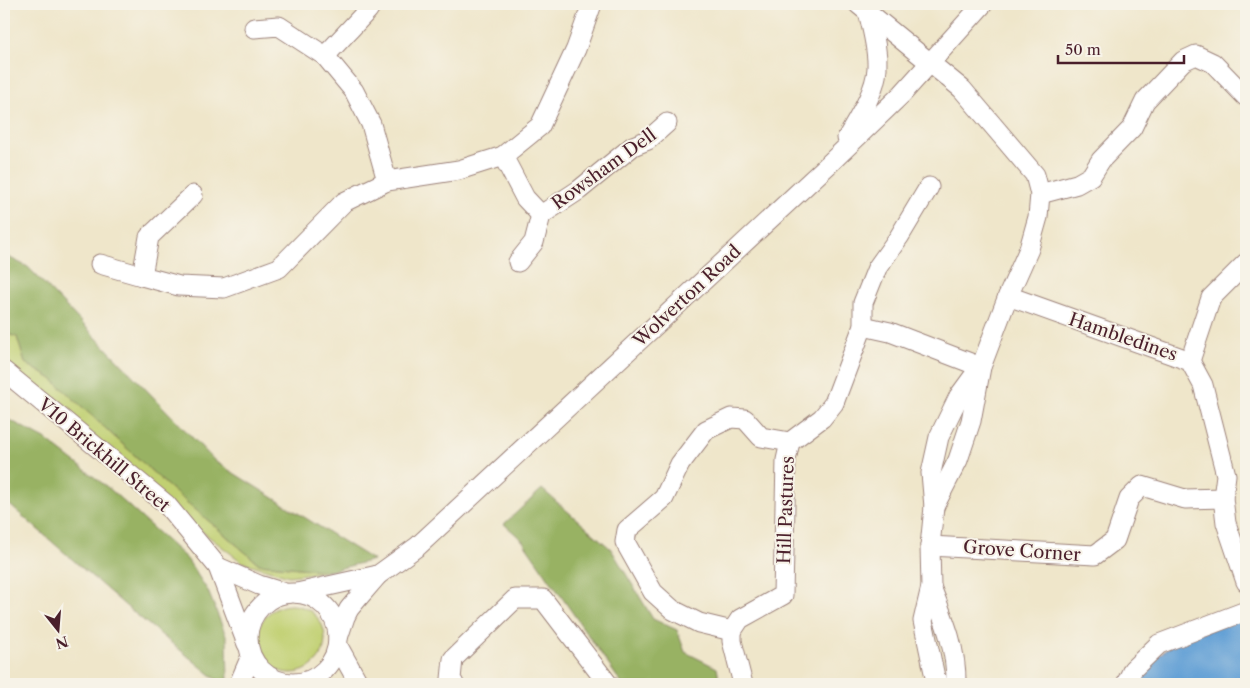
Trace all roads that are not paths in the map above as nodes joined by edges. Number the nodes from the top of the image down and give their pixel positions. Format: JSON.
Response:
{"nodes":[{"id":1,"x":372,"y":4,"type":"edge"},
{"id":2,"x":592,"y":4,"type":"edge"},
{"id":3,"x":983,"y":4,"type":"edge"},
{"id":4,"x":863,"y":7,"type":"edge"},
{"id":5,"x":254,"y":28,"type":"dead end"},
{"id":6,"x":325,"y":56,"type":"junction"},
{"id":7,"x":930,"y":63,"type":"junction"},
{"id":8,"x":1246,"y":97,"type":"edge"},
{"id":9,"x":667,"y":123,"type":"dead end"},
{"id":10,"x":503,"y":156,"type":"junction"},
{"id":11,"x":829,"y":164,"type":"junction"},
{"id":12,"x":386,"y":181,"type":"junction"},
{"id":13,"x":929,"y":187,"type":"dead end"},
{"id":14,"x":1040,"y":194,"type":"junction"},
{"id":15,"x":193,"y":195,"type":"dead end"},
{"id":16,"x":541,"y":215,"type":"junction"},
{"id":17,"x":518,"y":262,"type":"dead end"},
{"id":18,"x":1246,"y":263,"type":"edge"},
{"id":19,"x":100,"y":264,"type":"dead end"},
{"id":20,"x":142,"y":276,"type":"junction"},
{"id":21,"x":1008,"y":296,"type":"junction"},
{"id":22,"x":863,"y":326,"type":"junction"},
{"id":23,"x":1190,"y":361,"type":"junction"},
{"id":24,"x":981,"y":367,"type":"junction"},
{"id":25,"x":4,"y":371,"type":"edge"},
{"id":26,"x":790,"y":442,"type":"junction"},
{"id":27,"x":1223,"y":498,"type":"junction"},
{"id":28,"x":934,"y":507,"type":"junction"},
{"id":29,"x":930,"y":546,"type":"junction"},
{"id":30,"x":218,"y":567,"type":"junction"},
{"id":31,"x":378,"y":575,"type":"junction"},
{"id":32,"x":1246,"y":582,"type":"edge"},
{"id":33,"x":931,"y":587,"type":"junction"},
{"id":34,"x":291,"y":593,"type":"junction"},
{"id":35,"x":1246,"y":611,"type":"edge"},
{"id":36,"x":732,"y":631,"type":"junction"},
{"id":37,"x":338,"y":642,"type":"junction"},
{"id":38,"x":249,"y":650,"type":"junction"},
{"id":39,"x":304,"y":683,"type":"edge"},
{"id":40,"x":239,"y":684,"type":"edge"},
{"id":41,"x":359,"y":684,"type":"edge"},
{"id":42,"x":454,"y":684,"type":"edge"},
{"id":43,"x":608,"y":684,"type":"edge"},
{"id":44,"x":743,"y":684,"type":"edge"},
{"id":45,"x":939,"y":684,"type":"edge"},
{"id":46,"x":956,"y":684,"type":"edge"},
{"id":47,"x":1126,"y":684,"type":"edge"}],
"edges":[{"from":1,"to":6,"type":"street"},
{"from":2,"to":10,"type":"street"},
{"from":3,"to":7,"type":"street","name":"Wolverton Road"},
{"from":4,"to":7,"type":"street"},
{"from":4,"to":11,"type":"street"},
{"from":5,"to":6,"type":"street"},
{"from":6,"to":12,"type":"street"},
{"from":7,"to":11,"type":"street","name":"Wolverton Road"},
{"from":7,"to":14,"type":"street"},
{"from":8,"to":14,"type":"street"},
{"from":9,"to":16,"type":"street","name":"Rowsham Dell"},
{"from":10,"to":12,"type":"street"},
{"from":10,"to":16,"type":"street","name":"Rowsham Dell"},
{"from":11,"to":31,"type":"street","name":"Wolverton Road"},
{"from":12,"to":20,"type":"street"},
{"from":13,"to":22,"type":"street","name":"Hill Pastures"},
{"from":14,"to":21,"type":"street"},
{"from":15,"to":20,"type":"street"},
{"from":16,"to":17,"type":"street","name":"Rowsham Dell"},
{"from":18,"to":23,"type":"street"},
{"from":19,"to":20,"type":"street"},
{"from":21,"to":23,"type":"street","name":"Hambledines"},
{"from":21,"to":24,"type":"street"},
{"from":22,"to":24,"type":"street"},
{"from":22,"to":26,"type":"street","name":"Hill Pastures"},
{"from":23,"to":27,"type":"street","name":"Hambledines"},
{"from":24,"to":28,"type":"street"},
{"from":24,"to":28,"type":"street"},
{"from":25,"to":30,"type":"street","name":"V10 Brickhill Street"},
{"from":26,"to":36,"type":"street","name":"Hill Pastures"},
{"from":26,"to":36,"type":"street"},
{"from":27,"to":29,"type":"street","name":"Grove Corner"},
{"from":27,"to":32,"type":"street","name":"Hambledines"},
{"from":28,"to":29,"type":"street"},
{"from":29,"to":33,"type":"street"},
{"from":30,"to":34,"type":"street","name":"V10 Brickhill Street"},
{"from":30,"to":38,"type":"street","name":"V10 Brickhill Street"},
{"from":31,"to":34,"type":"street","name":"Wolverton Road"},
{"from":31,"to":37,"type":"street","name":"Wolverton Road"},
{"from":33,"to":45,"type":"street"},
{"from":33,"to":46,"type":"street"},
{"from":34,"to":37,"type":"street"},
{"from":34,"to":38,"type":"street"},
{"from":35,"to":47,"type":"street"},
{"from":36,"to":44,"type":"street"},
{"from":37,"to":39,"type":"street"},
{"from":37,"to":41,"type":"street"},
{"from":38,"to":39,"type":"street"},
{"from":38,"to":40,"type":"street"},
{"from":42,"to":43,"type":"street"}]}
